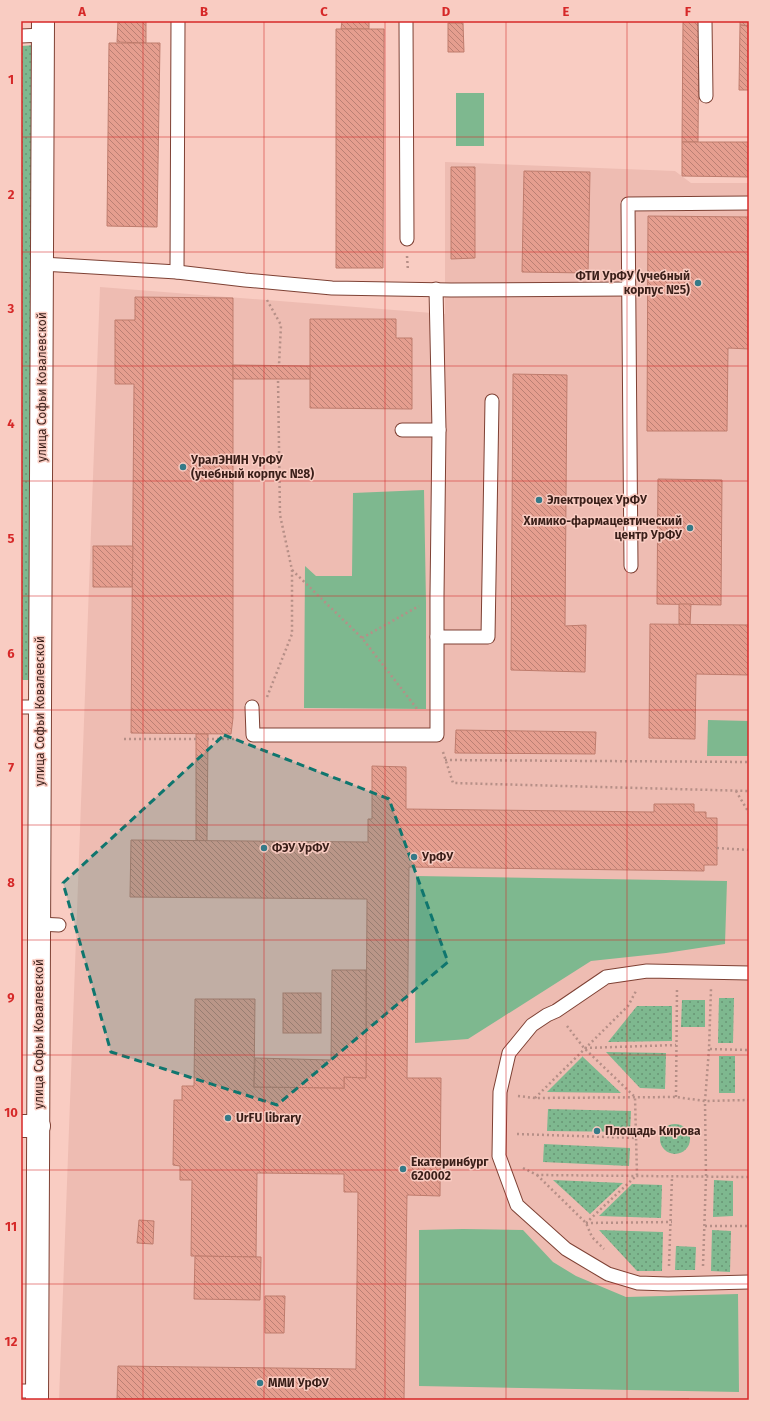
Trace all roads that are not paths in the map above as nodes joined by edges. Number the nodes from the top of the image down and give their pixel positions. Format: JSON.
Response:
{"nodes":[{"id":1,"x":178,"y":21,"type":"edge"},
{"id":2,"x":406,"y":21,"type":"edge"},
{"id":3,"x":705,"y":21,"type":"edge"},
{"id":4,"x":43,"y":28,"type":"edge"},
{"id":5,"x":21,"y":36,"type":"edge"},
{"id":6,"x":706,"y":96,"type":"dead end"},
{"id":7,"x":749,"y":203,"type":"edge"},
{"id":8,"x":407,"y":239,"type":"road end"},
{"id":9,"x":42,"y":264,"type":"junction"},
{"id":10,"x":177,"y":272,"type":"junction"},
{"id":11,"x":436,"y":289,"type":"junction"},
{"id":12,"x":628,"y":289,"type":"junction"},
{"id":13,"x":492,"y":401,"type":"dead end"},
{"id":14,"x":402,"y":430,"type":"dead end"},
{"id":15,"x":439,"y":430,"type":"junction"},
{"id":16,"x":631,"y":566,"type":"dead end"},
{"id":17,"x":437,"y":636,"type":"junction"},
{"id":18,"x":31,"y":707,"type":"edge"},
{"id":19,"x":252,"y":708,"type":"dead end"},
{"id":20,"x":749,"y":973,"type":"edge"},
{"id":21,"x":30,"y":1126,"type":"edge"},
{"id":22,"x":749,"y":1282,"type":"edge"},
{"id":23,"x":32,"y":1394,"type":"edge"}],
"edges":[{"from":1,"to":10,"type":"lane"},
{"from":2,"to":8,"type":"lane"},
{"from":3,"to":6,"type":"lane"},
{"from":4,"to":5,"type":"lane"},
{"from":4,"to":9,"type":"street","name":"улица Софьи Ковалевской"},
{"from":7,"to":12,"type":"lane"},
{"from":9,"to":10,"type":"lane"},
{"from":9,"to":18,"type":"street","name":"улица Софьи Ковалевской"},
{"from":10,"to":11,"type":"lane"},
{"from":11,"to":12,"type":"lane"},
{"from":11,"to":15,"type":"lane"},
{"from":12,"to":16,"type":"lane"},
{"from":13,"to":17,"type":"lane"},
{"from":14,"to":15,"type":"lane"},
{"from":15,"to":17,"type":"lane"},
{"from":17,"to":19,"type":"lane"},
{"from":18,"to":21,"type":"street","name":"улица Софьи Ковалевской"},
{"from":20,"to":22,"type":"lane"},
{"from":21,"to":23,"type":"street","name":"улица Софьи Ковалевской"}]}
